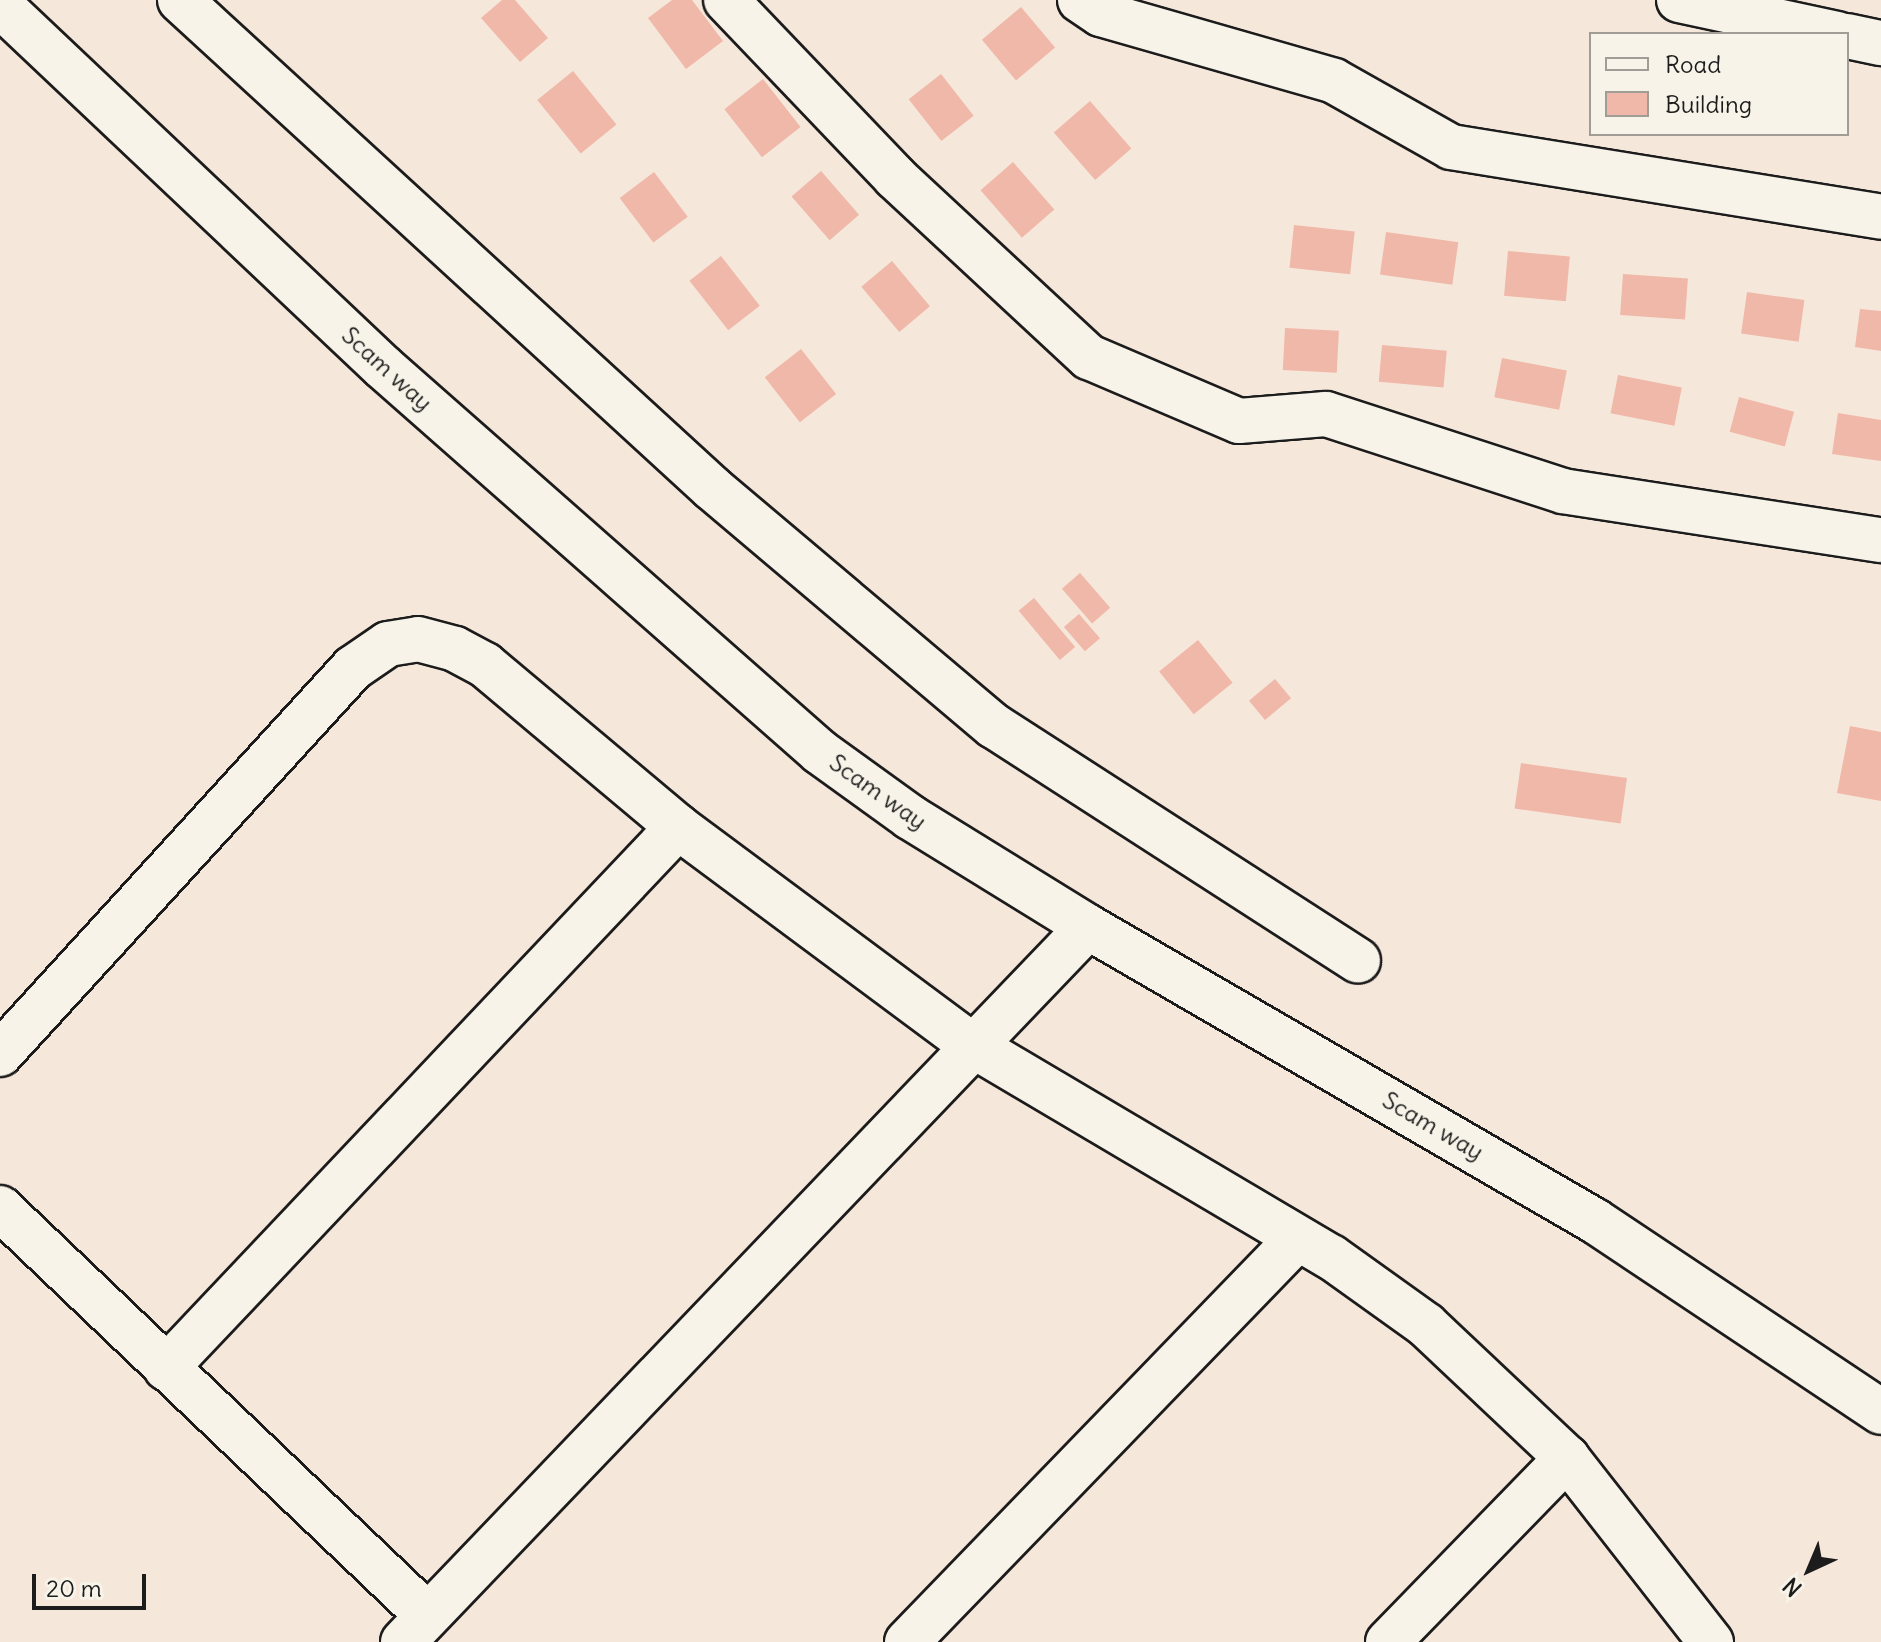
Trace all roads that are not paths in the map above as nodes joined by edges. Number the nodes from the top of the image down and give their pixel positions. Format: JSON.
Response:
{"nodes":[{"id":1,"x":180,"y":0,"type":"edge"},
{"id":2,"x":726,"y":0,"type":"edge"},
{"id":3,"x":1080,"y":0,"type":"edge"},
{"id":4,"x":1679,"y":0,"type":"edge"},
{"id":5,"x":0,"y":5,"type":"edge"},
{"id":6,"x":1828,"y":32,"type":"edge"},
{"id":7,"x":1849,"y":36,"type":"edge"},
{"id":8,"x":1881,"y":43,"type":"edge"},
{"id":9,"x":1881,"y":217,"type":"edge"},
{"id":10,"x":1881,"y":540,"type":"edge"},
{"id":11,"x":678,"y":827,"type":"junction"},
{"id":12,"x":1088,"y":927,"type":"junction"},
{"id":13,"x":1358,"y":961,"type":"dead end"},
{"id":14,"x":972,"y":1045,"type":"junction"},
{"id":15,"x":0,"y":1054,"type":"edge"},
{"id":16,"x":0,"y":1208,"type":"edge"},
{"id":17,"x":1296,"y":1240,"type":"junction"},
{"id":18,"x":166,"y":1368,"type":"junction"},
{"id":19,"x":1881,"y":1412,"type":"edge"},
{"id":20,"x":1567,"y":1458,"type":"junction"},
{"id":21,"x":415,"y":1629,"type":"edge"},
{"id":22,"x":907,"y":1642,"type":"edge"},
{"id":23,"x":1388,"y":1642,"type":"edge"},
{"id":24,"x":1711,"y":1642,"type":"edge"}],
"edges":[{"from":1,"to":13,"type":"street"},
{"from":2,"to":10,"type":"street"},
{"from":3,"to":9,"type":"street"},
{"from":4,"to":6,"type":"street"},
{"from":5,"to":12,"type":"street","name":"Scam way"},
{"from":7,"to":8,"type":"street"},
{"from":11,"to":14,"type":"street"},
{"from":11,"to":15,"type":"street"},
{"from":11,"to":18,"type":"street"},
{"from":12,"to":14,"type":"street"},
{"from":12,"to":19,"type":"street","name":"Scam way"},
{"from":14,"to":17,"type":"street"},
{"from":14,"to":21,"type":"street"},
{"from":16,"to":18,"type":"street"},
{"from":17,"to":20,"type":"street"},
{"from":17,"to":22,"type":"street"},
{"from":18,"to":21,"type":"street"},
{"from":20,"to":23,"type":"street"},
{"from":20,"to":24,"type":"street"}]}
